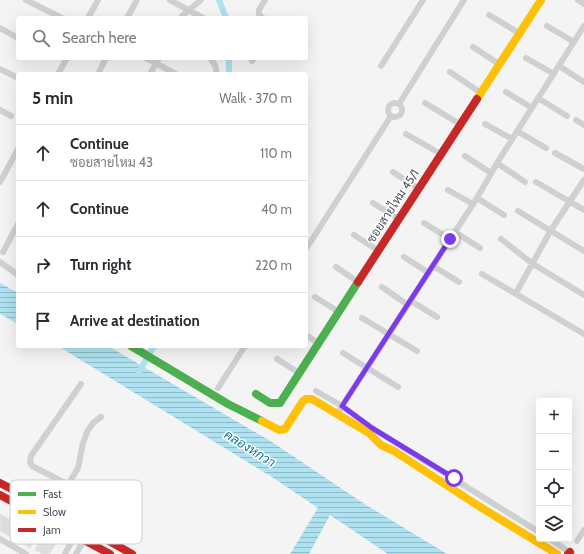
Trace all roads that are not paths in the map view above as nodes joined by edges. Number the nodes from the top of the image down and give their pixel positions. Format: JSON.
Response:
{"nodes":[{"id":1,"x":26,"y":0,"type":"edge"},
{"id":2,"x":98,"y":0,"type":"edge"},
{"id":3,"x":137,"y":0,"type":"edge"},
{"id":4,"x":201,"y":0,"type":"edge"},
{"id":5,"x":265,"y":0,"type":"edge"},
{"id":6,"x":423,"y":0,"type":"edge"},
{"id":7,"x":464,"y":0,"type":"edge"},
{"id":8,"x":578,"y":0,"type":"edge"},
{"id":9,"x":173,"y":1,"type":"edge"},
{"id":10,"x":539,"y":1,"type":"edge"},
{"id":11,"x":584,"y":4,"type":"edge"},
{"id":12,"x":188,"y":10,"type":"junction"},
{"id":13,"x":489,"y":15,"type":"dead end"},
{"id":14,"x":58,"y":16,"type":"edge"},
{"id":15,"x":89,"y":16,"type":"edge"},
{"id":16,"x":128,"y":16,"type":"edge"},
{"id":17,"x":183,"y":16,"type":"edge"},
{"id":18,"x":199,"y":16,"type":"edge"},
{"id":19,"x":260,"y":16,"type":"edge"},
{"id":20,"x":546,"y":26,"type":"dead end"},
{"id":21,"x":584,"y":26,"type":"edge"},
{"id":22,"x":0,"y":28,"type":"edge"},
{"id":23,"x":519,"y":33,"type":"junction"},
{"id":24,"x":581,"y":36,"type":"edge"},
{"id":25,"x":16,"y":37,"type":"edge"},
{"id":26,"x":574,"y":42,"type":"junction"},
{"id":27,"x":473,"y":48,"type":"dead end"},
{"id":28,"x":526,"y":58,"type":"dead end"},
{"id":29,"x":66,"y":60,"type":"edge"},
{"id":30,"x":105,"y":60,"type":"edge"},
{"id":31,"x":211,"y":60,"type":"edge"},
{"id":32,"x":157,"y":61,"type":"edge"},
{"id":33,"x":499,"y":64,"type":"junction"},
{"id":34,"x":381,"y":66,"type":"dead end"},
{"id":35,"x":559,"y":66,"type":"junction"},
{"id":36,"x":0,"y":69,"type":"edge"},
{"id":37,"x":59,"y":72,"type":"edge"},
{"id":38,"x":99,"y":72,"type":"edge"},
{"id":39,"x":151,"y":72,"type":"edge"},
{"id":40,"x":173,"y":72,"type":"edge"},
{"id":41,"x":217,"y":72,"type":"edge"},
{"id":42,"x":450,"y":72,"type":"dead end"},
{"id":43,"x":554,"y":74,"type":"junction"},
{"id":44,"x":16,"y":77,"type":"edge"},
{"id":45,"x":584,"y":82,"type":"edge"},
{"id":46,"x":506,"y":92,"type":"dead end"},
{"id":47,"x":481,"y":93,"type":"junction"},
{"id":48,"x":538,"y":98,"type":"junction"},
{"id":49,"x":425,"y":103,"type":"dead end"},
{"id":50,"x":399,"y":104,"type":"junction"},
{"id":51,"x":532,"y":108,"type":"junction"},
{"id":52,"x":0,"y":110,"type":"edge"},
{"id":53,"x":11,"y":116,"type":"dead end"},
{"id":54,"x":391,"y":116,"type":"junction"},
{"id":55,"x":567,"y":116,"type":"dead end"},
{"id":56,"x":576,"y":120,"type":"dead end"},
{"id":57,"x":460,"y":124,"type":"junction"},
{"id":58,"x":485,"y":124,"type":"dead end"},
{"id":59,"x":584,"y":125,"type":"edge"},
{"id":60,"x":517,"y":131,"type":"junction"},
{"id":61,"x":406,"y":134,"type":"dead end"},
{"id":62,"x":512,"y":139,"type":"junction"},
{"id":63,"x":546,"y":148,"type":"dead end"},
{"id":64,"x":16,"y":152,"type":"edge"},
{"id":65,"x":555,"y":153,"type":"dead end"},
{"id":66,"x":441,"y":154,"type":"junction"},
{"id":67,"x":465,"y":156,"type":"dead end"},
{"id":68,"x":497,"y":163,"type":"junction"},
{"id":69,"x":584,"y":170,"type":"edge"},
{"id":70,"x":393,"y":172,"type":"dead end"},
{"id":71,"x":492,"y":173,"type":"junction"},
{"id":72,"x":584,"y":180,"type":"edge"},
{"id":73,"x":0,"y":182,"type":"edge"},
{"id":74,"x":525,"y":182,"type":"dead end"},
{"id":75,"x":536,"y":182,"type":"dead end"},
{"id":76,"x":419,"y":189,"type":"junction"},
{"id":77,"x":448,"y":190,"type":"dead end"},
{"id":78,"x":477,"y":198,"type":"junction"},
{"id":79,"x":569,"y":201,"type":"junction"},
{"id":80,"x":373,"y":203,"type":"dead end"},
{"id":81,"x":473,"y":204,"type":"junction"},
{"id":82,"x":584,"y":210,"type":"edge"},
{"id":83,"x":518,"y":211,"type":"dead end"},
{"id":84,"x":504,"y":215,"type":"dead end"},
{"id":85,"x":399,"y":219,"type":"junction"},
{"id":86,"x":424,"y":223,"type":"dead end"},
{"id":87,"x":16,"y":228,"type":"edge"},
{"id":88,"x":551,"y":230,"type":"junction"},
{"id":89,"x":455,"y":232,"type":"junction"},
{"id":90,"x":354,"y":235,"type":"dead end"},
{"id":91,"x":450,"y":239,"type":"junction"},
{"id":92,"x":501,"y":239,"type":"dead end"},
{"id":93,"x":308,"y":246,"type":"edge"},
{"id":94,"x":480,"y":248,"type":"dead end"},
{"id":95,"x":378,"y":251,"type":"junction"},
{"id":96,"x":584,"y":251,"type":"edge"},
{"id":97,"x":3,"y":252,"type":"dead end"},
{"id":98,"x":404,"y":257,"type":"dead end"},
{"id":99,"x":0,"y":262,"type":"edge"},
{"id":100,"x":532,"y":264,"type":"junction"},
{"id":101,"x":433,"y":266,"type":"junction"},
{"id":102,"x":336,"y":267,"type":"dead end"},
{"id":103,"x":429,"y":273,"type":"junction"},
{"id":104,"x":16,"y":274,"type":"edge"},
{"id":105,"x":482,"y":274,"type":"dead end"},
{"id":106,"x":358,"y":282,"type":"junction"},
{"id":107,"x":459,"y":282,"type":"dead end"},
{"id":108,"x":382,"y":287,"type":"dead end"},
{"id":109,"x":516,"y":293,"type":"junction"},
{"id":110,"x":584,"y":295,"type":"edge"},
{"id":111,"x":315,"y":297,"type":"dead end"},
{"id":112,"x":410,"y":303,"type":"junction"},
{"id":113,"x":339,"y":312,"type":"junction"},
{"id":114,"x":437,"y":317,"type":"dead end"},
{"id":115,"x":362,"y":318,"type":"dead end"},
{"id":116,"x":584,"y":334,"type":"edge"},
{"id":117,"x":389,"y":335,"type":"junction"},
{"id":118,"x":308,"y":336,"type":"edge"},
{"id":119,"x":318,"y":343,"type":"junction"},
{"id":120,"x":134,"y":348,"type":"edge"},
{"id":121,"x":243,"y":348,"type":"edge"},
{"id":122,"x":417,"y":351,"type":"dead end"},
{"id":123,"x":342,"y":353,"type":"dead end"},
{"id":124,"x":277,"y":359,"type":"dead end"},
{"id":125,"x":367,"y":368,"type":"junction"},
{"id":126,"x":299,"y":373,"type":"junction"},
{"id":127,"x":81,"y":384,"type":"dead end"},
{"id":128,"x":398,"y":387,"type":"dead end"},
{"id":129,"x":218,"y":388,"type":"dead end"},
{"id":130,"x":316,"y":391,"type":"dead end"},
{"id":131,"x":256,"y":394,"type":"dead end"},
{"id":132,"x":342,"y":406,"type":"junction"},
{"id":133,"x":337,"y":414,"type":"junction"},
{"id":134,"x":101,"y":417,"type":"dead end"},
{"id":135,"x":370,"y":430,"type":"junction"},
{"id":136,"x":59,"y":480,"type":"edge"},
{"id":137,"x":71,"y":480,"type":"edge"},
{"id":138,"x":0,"y":483,"type":"edge"},
{"id":139,"x":10,"y":488,"type":"edge"},
{"id":140,"x":0,"y":495,"type":"edge"},
{"id":141,"x":10,"y":500,"type":"edge"},
{"id":142,"x":536,"y":530,"type":"edge"},
{"id":143,"x":584,"y":530,"type":"edge"},
{"id":144,"x":0,"y":539,"type":"edge"},
{"id":145,"x":577,"y":541,"type":"dead end"},
{"id":146,"x":554,"y":542,"type":"edge"},
{"id":147,"x":70,"y":544,"type":"edge"},
{"id":148,"x":82,"y":544,"type":"edge"},
{"id":149,"x":91,"y":544,"type":"edge"},
{"id":150,"x":114,"y":544,"type":"edge"},
{"id":151,"x":570,"y":553,"type":"edge"},
{"id":152,"x":26,"y":554,"type":"edge"},
{"id":153,"x":65,"y":554,"type":"edge"},
{"id":154,"x":76,"y":554,"type":"edge"},
{"id":155,"x":110,"y":554,"type":"edge"},
{"id":156,"x":132,"y":554,"type":"edge"},
{"id":157,"x":557,"y":554,"type":"edge"}],
"edges":[{"from":1,"to":14,"type":"street"},
{"from":2,"to":15,"type":"street"},
{"from":3,"to":16,"type":"street"},
{"from":4,"to":12,"type":"street"},
{"from":5,"to":19,"type":"street"},
{"from":6,"to":34,"type":"street"},
{"from":7,"to":50,"type":"street"},
{"from":8,"to":11,"type":"street"},
{"from":9,"to":12,"type":"street"},
{"from":10,"to":23,"type":"street","name":"ซอยสายไหม 45/1"},
{"from":12,"to":17,"type":"street"},
{"from":12,"to":18,"type":"street"},
{"from":13,"to":23,"type":"street"},
{"from":20,"to":26,"type":"street"},
{"from":21,"to":24,"type":"street"},
{"from":22,"to":25,"type":"street"},
{"from":23,"to":33,"type":"street","name":"ซอยสายไหม 45/1"},
{"from":24,"to":26,"type":"street"},
{"from":26,"to":35,"type":"street"},
{"from":27,"to":33,"type":"street"},
{"from":28,"to":43,"type":"street"},
{"from":29,"to":37,"type":"street"},
{"from":30,"to":38,"type":"street"},
{"from":31,"to":41,"type":"street"},
{"from":32,"to":39,"type":"street"},
{"from":32,"to":40,"type":"street"},
{"from":33,"to":47,"type":"street","name":"ซอยสายไหม 45/1"},
{"from":35,"to":43,"type":"street"},
{"from":35,"to":45,"type":"street"},
{"from":36,"to":44,"type":"street"},
{"from":42,"to":47,"type":"street"},
{"from":43,"to":48,"type":"street"},
{"from":46,"to":51,"type":"street"},
{"from":47,"to":57,"type":"street","name":"ซอยสายไหม 45/1"},
{"from":48,"to":51,"type":"street"},
{"from":48,"to":55,"type":"street"},
{"from":49,"to":57,"type":"street"},
{"from":50,"to":54,"type":"street"},
{"from":50,"to":54,"type":"street"},
{"from":51,"to":60,"type":"street"},
{"from":52,"to":53,"type":"street"},
{"from":54,"to":93,"type":"street"},
{"from":56,"to":59,"type":"street"},
{"from":57,"to":66,"type":"street","name":"ซอยสายไหม 45/1"},
{"from":58,"to":62,"type":"street"},
{"from":60,"to":62,"type":"street"},
{"from":60,"to":63,"type":"street"},
{"from":61,"to":66,"type":"street"},
{"from":62,"to":68,"type":"street"},
{"from":64,"to":73,"type":"street"},
{"from":65,"to":69,"type":"street"},
{"from":66,"to":76,"type":"street","name":"ซอยสายไหม 45/1"},
{"from":67,"to":71,"type":"street"},
{"from":68,"to":71,"type":"street"},
{"from":68,"to":74,"type":"street"},
{"from":70,"to":76,"type":"street"},
{"from":71,"to":78,"type":"street"},
{"from":72,"to":79,"type":"street"},
{"from":75,"to":79,"type":"street"},
{"from":76,"to":85,"type":"street","name":"ซอยสายไหม 45/1"},
{"from":77,"to":81,"type":"street"},
{"from":78,"to":81,"type":"street"},
{"from":78,"to":84,"type":"street"},
{"from":79,"to":82,"type":"street"},
{"from":79,"to":88,"type":"street"},
{"from":80,"to":85,"type":"street"},
{"from":81,"to":89,"type":"street"},
{"from":83,"to":88,"type":"street"},
{"from":85,"to":95,"type":"street","name":"ซอยสายไหม 45/1"},
{"from":86,"to":91,"type":"street"},
{"from":87,"to":97,"type":"street"},
{"from":88,"to":96,"type":"street"},
{"from":88,"to":100,"type":"street"},
{"from":89,"to":91,"type":"street"},
{"from":89,"to":94,"type":"street"},
{"from":90,"to":95,"type":"street"},
{"from":91,"to":101,"type":"street"},
{"from":92,"to":100,"type":"street"},
{"from":95,"to":106,"type":"street","name":"ซอยสายไหม 45/1"},
{"from":98,"to":103,"type":"street"},
{"from":99,"to":104,"type":"street"},
{"from":100,"to":109,"type":"street"},
{"from":100,"to":110,"type":"street"},
{"from":101,"to":103,"type":"street"},
{"from":101,"to":107,"type":"street"},
{"from":102,"to":106,"type":"street"},
{"from":103,"to":112,"type":"street"},
{"from":105,"to":109,"type":"street"},
{"from":106,"to":113,"type":"street","name":"ซอยสายไหม 45/1"},
{"from":108,"to":112,"type":"street"},
{"from":109,"to":116,"type":"street"},
{"from":111,"to":113,"type":"street"},
{"from":112,"to":114,"type":"street"},
{"from":112,"to":117,"type":"street"},
{"from":113,"to":119,"type":"street","name":"ซอยสายไหม 45/1"},
{"from":115,"to":117,"type":"street"},
{"from":117,"to":122,"type":"street"},
{"from":117,"to":125,"type":"street"},
{"from":118,"to":119,"type":"street"},
{"from":119,"to":126,"type":"street","name":"ซอยสายไหม 45/1"},
{"from":120,"to":133,"type":"street"},
{"from":121,"to":129,"type":"street"},
{"from":123,"to":125,"type":"street"},
{"from":124,"to":126,"type":"street"},
{"from":125,"to":128,"type":"street"},
{"from":125,"to":132,"type":"street"},
{"from":126,"to":131,"type":"street","name":"ซอยสายไหม 45/1"},
{"from":127,"to":136,"type":"street"},
{"from":130,"to":132,"type":"street"},
{"from":132,"to":133,"type":"street"},
{"from":132,"to":135,"type":"street"},
{"from":133,"to":135,"type":"street"},
{"from":134,"to":137,"type":"street"},
{"from":135,"to":142,"type":"street"},
{"from":135,"to":157,"type":"street"},
{"from":138,"to":139,"type":"street"},
{"from":140,"to":141,"type":"street"},
{"from":143,"to":145,"type":"street"},
{"from":144,"to":152,"type":"street"},
{"from":146,"to":151,"type":"street"},
{"from":147,"to":153,"type":"street"},
{"from":148,"to":154,"type":"street"},
{"from":149,"to":155,"type":"street"},
{"from":150,"to":156,"type":"street"}]}
